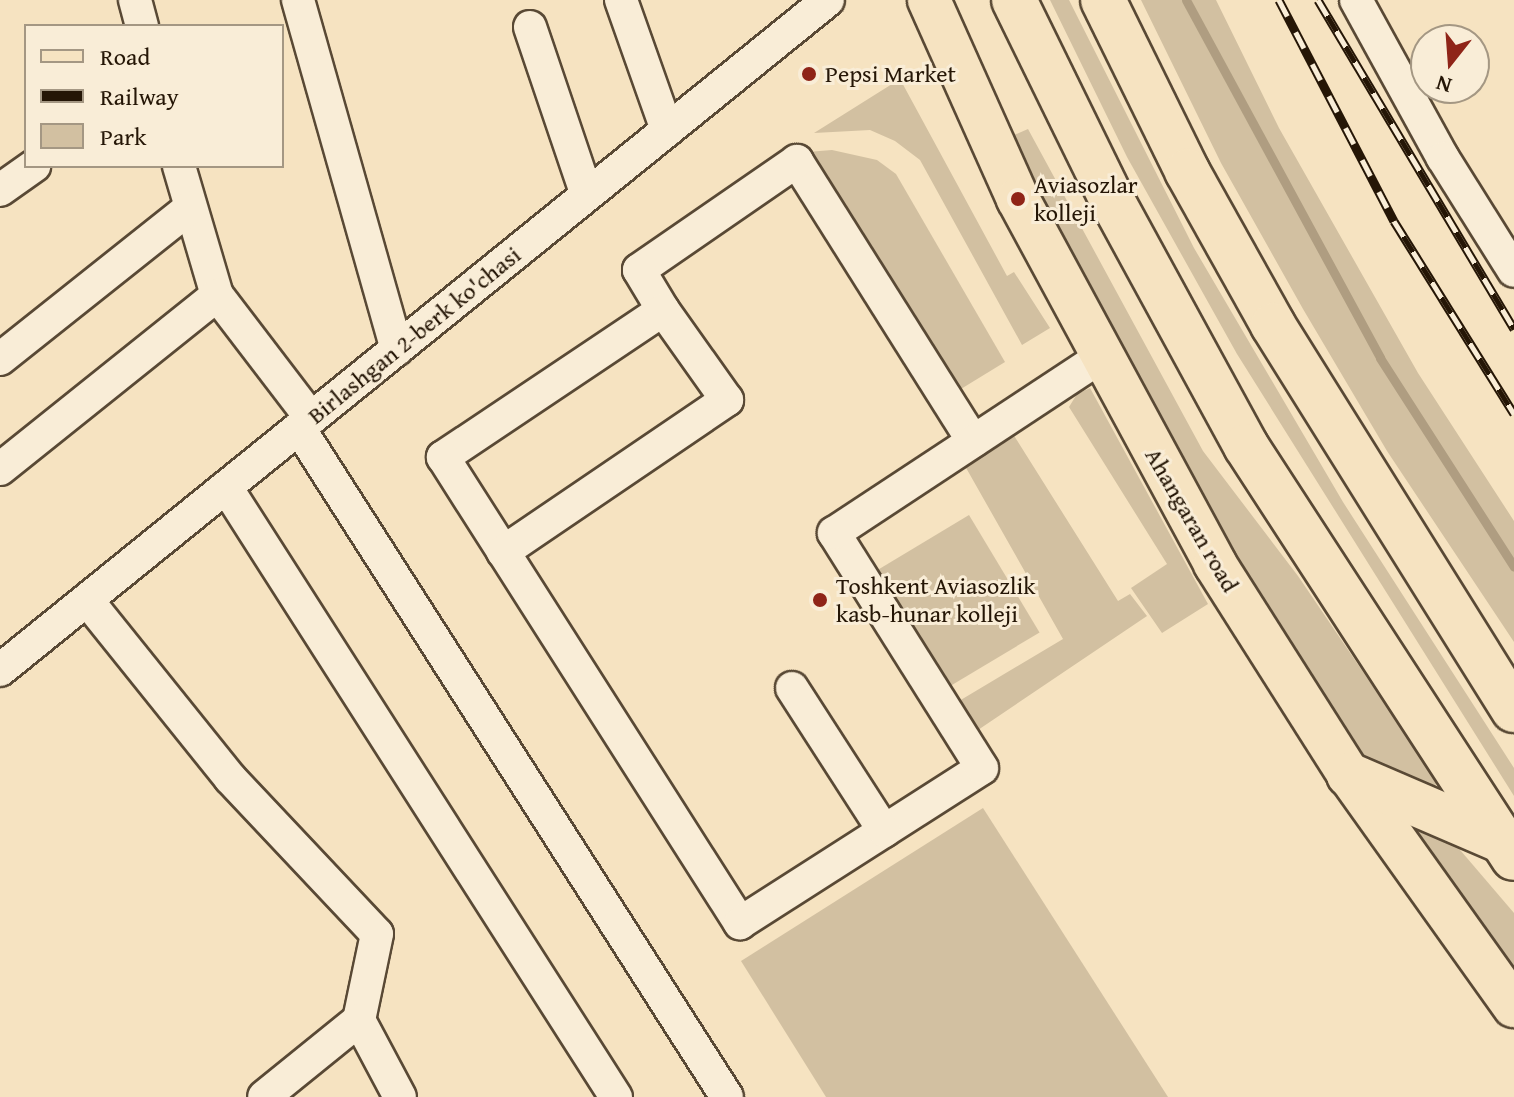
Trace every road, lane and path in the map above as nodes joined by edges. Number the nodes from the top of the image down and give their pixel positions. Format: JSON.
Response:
{"nodes":[{"id":1,"x":135,"y":0,"type":"edge"},
{"id":2,"x":298,"y":0,"type":"edge"},
{"id":3,"x":621,"y":0,"type":"edge"},
{"id":4,"x":828,"y":0,"type":"edge"},
{"id":5,"x":929,"y":0,"type":"edge"},
{"id":6,"x":1014,"y":0,"type":"edge"},
{"id":7,"x":1103,"y":0,"type":"edge"},
{"id":8,"x":1356,"y":0,"type":"edge"},
{"id":9,"x":141,"y":24,"type":"edge"},
{"id":10,"x":530,"y":27,"type":"dead end"},
{"id":11,"x":667,"y":130,"type":"junction"},
{"id":12,"x":31,"y":168,"type":"edge"},
{"id":13,"x":180,"y":168,"type":"edge"},
{"id":14,"x":0,"y":190,"type":"edge"},
{"id":15,"x":587,"y":195,"type":"junction"},
{"id":16,"x":190,"y":208,"type":"junction"},
{"id":17,"x":1502,"y":228,"type":"edge"},
{"id":18,"x":1514,"y":271,"type":"edge"},
{"id":19,"x":217,"y":295,"type":"junction"},
{"id":20,"x":663,"y":310,"type":"junction"},
{"id":21,"x":397,"y":349,"type":"junction"},
{"id":22,"x":1102,"y":356,"type":"junction"},
{"id":23,"x":0,"y":359,"type":"edge"},
{"id":24,"x":305,"y":423,"type":"junction"},
{"id":25,"x":973,"y":441,"type":"junction"},
{"id":26,"x":0,"y":469,"type":"edge"},
{"id":27,"x":226,"y":487,"type":"junction"},
{"id":28,"x":503,"y":552,"type":"junction"},
{"id":29,"x":87,"y":600,"type":"junction"},
{"id":30,"x":0,"y":670,"type":"edge"},
{"id":31,"x":792,"y":688,"type":"dead end"},
{"id":32,"x":1514,"y":710,"type":"edge"},
{"id":33,"x":1349,"y":775,"type":"junction"},
{"id":34,"x":884,"y":831,"type":"junction"},
{"id":35,"x":1508,"y":849,"type":"edge"},
{"id":36,"x":1514,"y":1006,"type":"edge"},
{"id":37,"x":359,"y":1020,"type":"junction"},
{"id":38,"x":264,"y":1097,"type":"edge"},
{"id":39,"x":400,"y":1097,"type":"edge"},
{"id":40,"x":616,"y":1097,"type":"edge"},
{"id":41,"x":727,"y":1097,"type":"edge"}],
"edges":[{"from":1,"to":9,"type":"street"},
{"from":2,"to":21,"type":"street"},
{"from":3,"to":11,"type":"street"},
{"from":4,"to":11,"type":"street","name":"Birlashgan 2-berk ko'chasi"},
{"from":5,"to":22,"type":"main road","name":"Ahangaran road"},
{"from":6,"to":35,"type":"highway"},
{"from":7,"to":32,"type":"highway"},
{"from":8,"to":17,"type":"street"},
{"from":10,"to":15,"type":"street"},
{"from":11,"to":15,"type":"street","name":"Birlashgan 2-berk ko'chasi"},
{"from":12,"to":14,"type":"street"},
{"from":13,"to":16,"type":"street"},
{"from":15,"to":21,"type":"street","name":"Birlashgan 2-berk ko'chasi"},
{"from":16,"to":19,"type":"street"},
{"from":16,"to":23,"type":"street"},
{"from":17,"to":18,"type":"street"},
{"from":19,"to":24,"type":"street"},
{"from":19,"to":26,"type":"street"},
{"from":20,"to":25,"type":"street"},
{"from":20,"to":28,"type":"street"},
{"from":20,"to":28,"type":"street"},
{"from":21,"to":24,"type":"street","name":"Birlashgan 2-berk ko'chasi"},
{"from":22,"to":25,"type":"street"},
{"from":22,"to":33,"type":"main road","name":"Ahangaran road"},
{"from":24,"to":27,"type":"street","name":"Birlashgan 2-berk ko'chasi"},
{"from":24,"to":41,"type":"street"},
{"from":25,"to":34,"type":"street"},
{"from":27,"to":29,"type":"street","name":"Birlashgan 2-berk ko'chasi"},
{"from":27,"to":40,"type":"street"},
{"from":28,"to":34,"type":"street"},
{"from":29,"to":30,"type":"street","name":"Birlashgan 2-berk ko'chasi"},
{"from":29,"to":37,"type":"street"},
{"from":31,"to":34,"type":"street"},
{"from":33,"to":35,"type":"highway"},
{"from":33,"to":36,"type":"main road","name":"Ahangaran road"},
{"from":37,"to":38,"type":"street"},
{"from":37,"to":39,"type":"street"}]}
